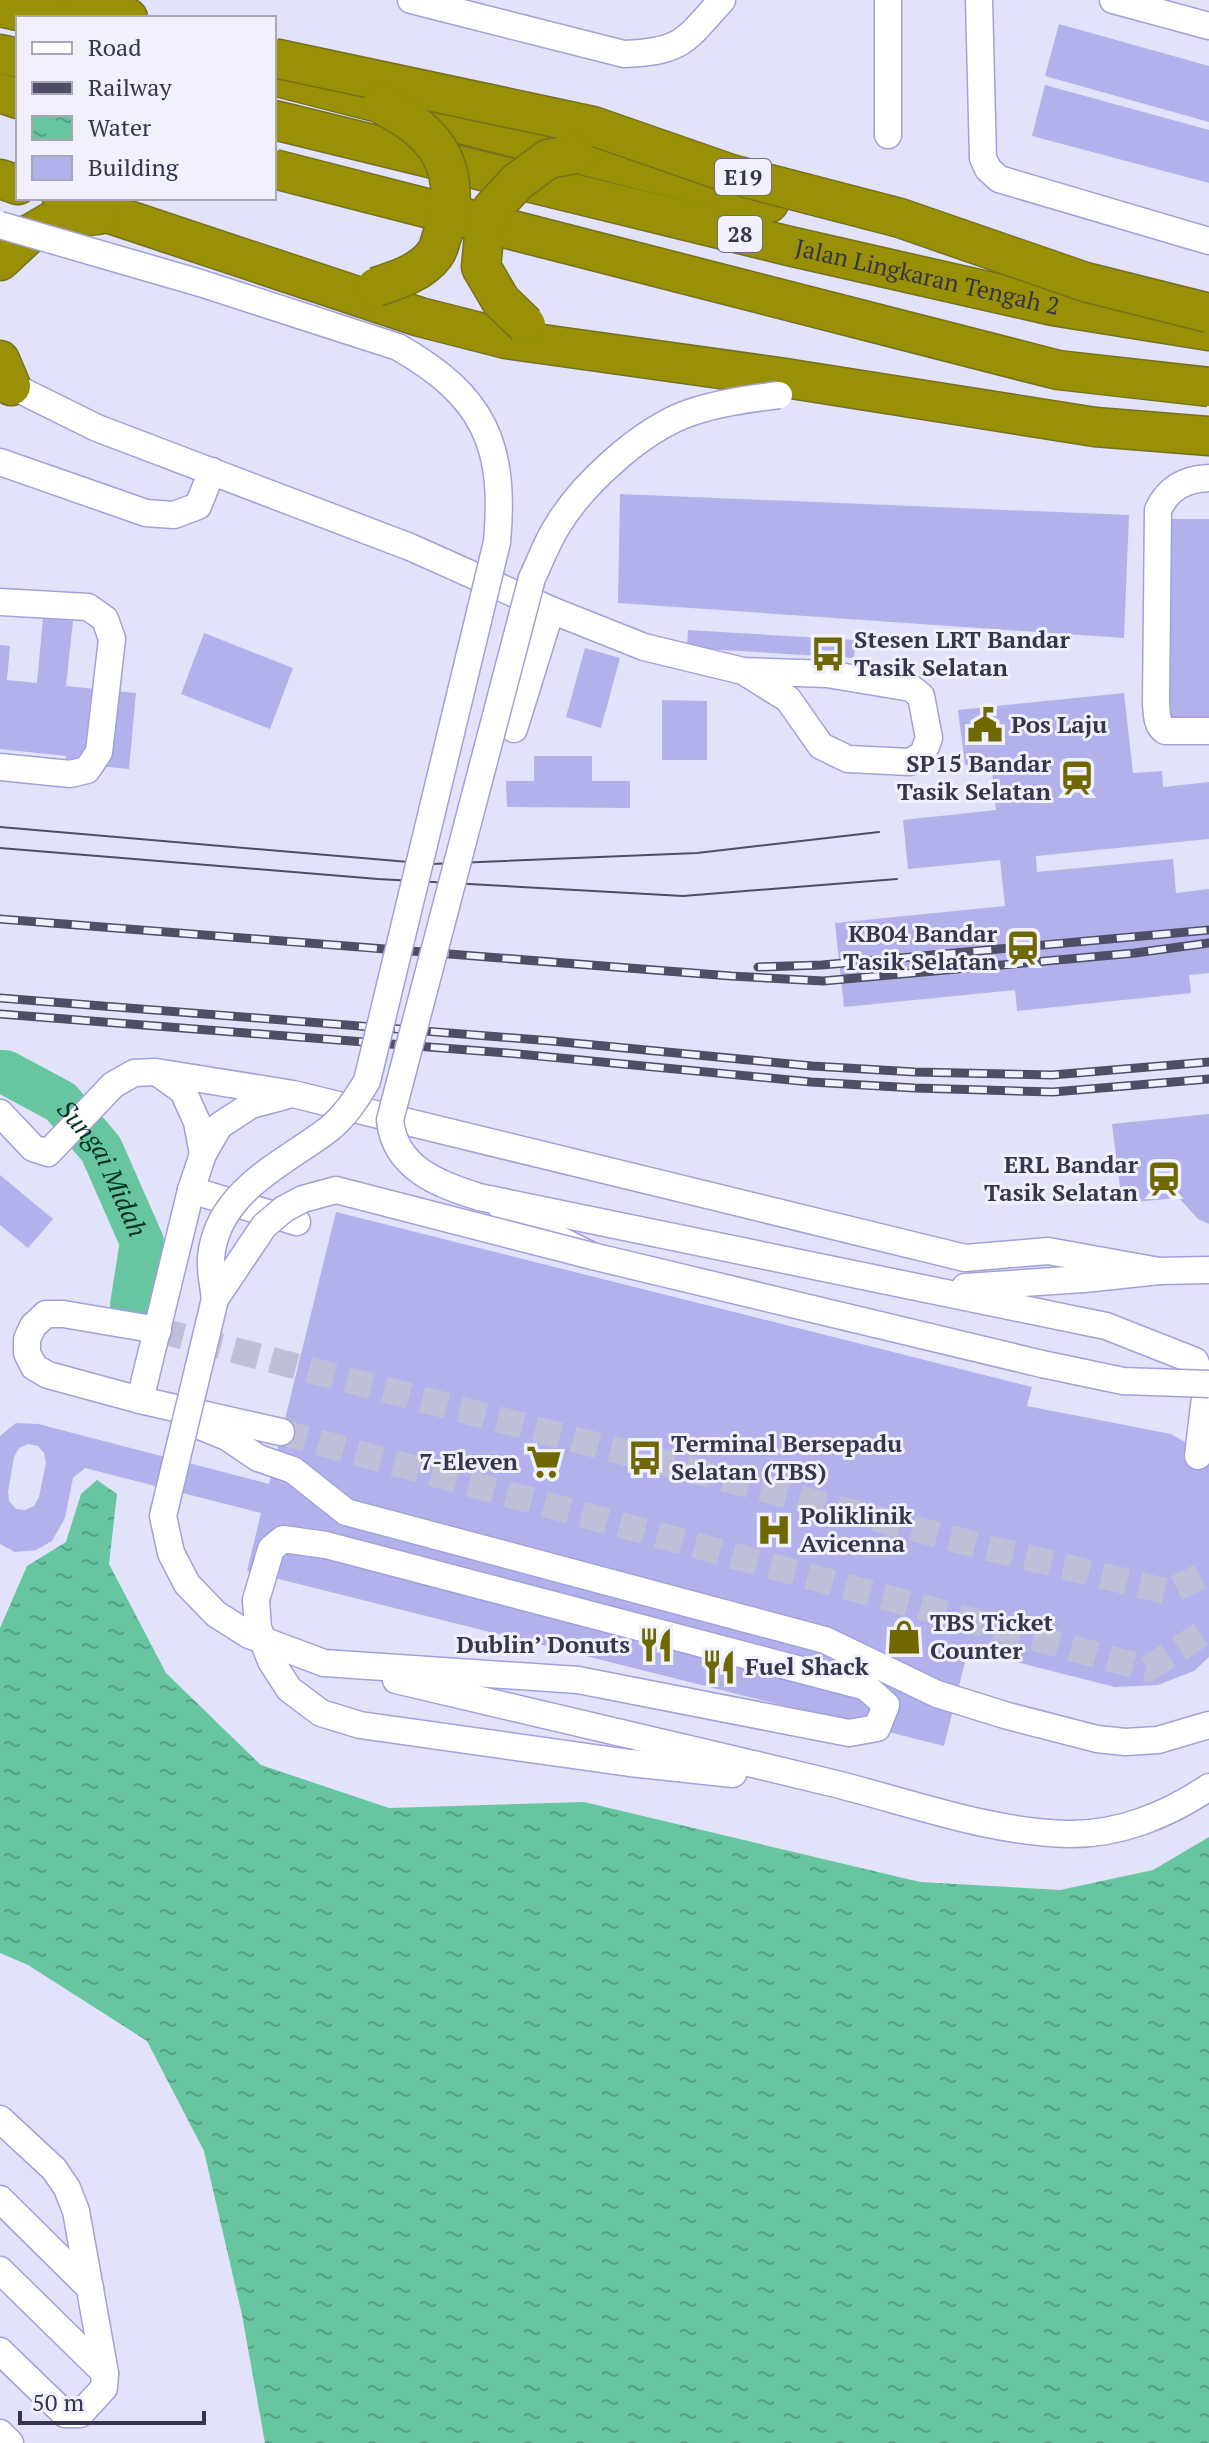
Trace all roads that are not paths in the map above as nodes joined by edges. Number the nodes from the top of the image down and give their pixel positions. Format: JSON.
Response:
{"nodes":[{"id":1,"x":67,"y":0,"type":"edge"},
{"id":2,"x":411,"y":0,"type":"edge"},
{"id":3,"x":722,"y":0,"type":"edge"},
{"id":4,"x":888,"y":0,"type":"edge"},
{"id":5,"x":979,"y":0,"type":"edge"},
{"id":6,"x":1113,"y":0,"type":"edge"},
{"id":7,"x":0,"y":7,"type":"edge"},
{"id":8,"x":41,"y":16,"type":"edge"},
{"id":9,"x":121,"y":16,"type":"edge"},
{"id":10,"x":1203,"y":16,"type":"edge"},
{"id":11,"x":276,"y":58,"type":"edge"},
{"id":12,"x":276,"y":77,"type":"edge"},
{"id":13,"x":382,"y":105,"type":"junction"},
{"id":14,"x":276,"y":120,"type":"edge"},
{"id":15,"x":888,"y":135,"type":"dead end"},
{"id":16,"x":575,"y":154,"type":"junction"},
{"id":17,"x":276,"y":170,"type":"edge"},
{"id":18,"x":276,"y":187,"type":"edge"},
{"id":19,"x":69,"y":200,"type":"edge"},
{"id":20,"x":113,"y":213,"type":"junction"},
{"id":21,"x":1209,"y":241,"type":"edge"},
{"id":22,"x":2,"y":248,"type":"edge"},
{"id":23,"x":311,"y":280,"type":"junction"},
{"id":24,"x":1209,"y":299,"type":"edge"},
{"id":25,"x":1209,"y":313,"type":"edge"},
{"id":26,"x":1209,"y":331,"type":"edge"},
{"id":27,"x":541,"y":335,"type":"junction"},
{"id":28,"x":4,"y":375,"type":"edge"},
{"id":29,"x":1209,"y":388,"type":"edge"},
{"id":30,"x":1095,"y":427,"type":"junction"},
{"id":31,"x":1202,"y":435,"type":"edge"},
{"id":32,"x":0,"y":462,"type":"edge"},
{"id":33,"x":212,"y":471,"type":"junction"},
{"id":34,"x":1202,"y":478,"type":"edge"},
{"id":35,"x":0,"y":602,"type":"edge"},
{"id":36,"x":551,"y":610,"type":"junction"},
{"id":37,"x":743,"y":671,"type":"junction"},
{"id":38,"x":514,"y":729,"type":"dead end"},
{"id":39,"x":1209,"y":731,"type":"edge"},
{"id":40,"x":0,"y":767,"type":"edge"},
{"id":41,"x":156,"y":1072,"type":"junction"},
{"id":42,"x":293,"y":1094,"type":"junction"},
{"id":43,"x":0,"y":1113,"type":"edge"},
{"id":44,"x":203,"y":1154,"type":"junction"},
{"id":45,"x":191,"y":1190,"type":"junction"},
{"id":46,"x":479,"y":1197,"type":"junction"},
{"id":47,"x":297,"y":1222,"type":"dead end"},
{"id":48,"x":592,"y":1256,"type":"junction"},
{"id":49,"x":1209,"y":1270,"type":"edge"},
{"id":50,"x":1159,"y":1271,"type":"junction"},
{"id":51,"x":932,"y":1289,"type":"junction"},
{"id":52,"x":215,"y":1299,"type":"junction"},
{"id":53,"x":158,"y":1330,"type":"junction"},
{"id":54,"x":209,"y":1344,"type":"dead end"},
{"id":55,"x":1209,"y":1384,"type":"edge"},
{"id":56,"x":140,"y":1400,"type":"junction"},
{"id":57,"x":187,"y":1416,"type":"junction"},
{"id":58,"x":281,"y":1432,"type":"tunnel mouth"},
{"id":59,"x":1198,"y":1456,"type":"dead end"},
{"id":60,"x":324,"y":1663,"type":"junction"},
{"id":61,"x":1209,"y":1725,"type":"edge"},
{"id":62,"x":836,"y":1784,"type":"junction"},
{"id":63,"x":1209,"y":1787,"type":"edge"},
{"id":64,"x":0,"y":2119,"type":"edge"},
{"id":65,"x":0,"y":2199,"type":"edge"},
{"id":66,"x":0,"y":2270,"type":"edge"},
{"id":67,"x":90,"y":2288,"type":"junction"},
{"id":68,"x":0,"y":2351,"type":"edge"},
{"id":69,"x":105,"y":2373,"type":"junction"},
{"id":70,"x":0,"y":2433,"type":"edge"},
{"id":71,"x":10,"y":2443,"type":"edge"}],
"edges":[{"from":1,"to":9,"type":"highway"},
{"from":2,"to":3,"type":"street"},
{"from":4,"to":15,"type":"street"},
{"from":5,"to":21,"type":"street"},
{"from":6,"to":10,"type":"street"},
{"from":7,"to":8,"type":"highway"},
{"from":11,"to":25,"type":"highway","number":"E19","bridge":true},
{"from":12,"to":13,"type":"highway"},
{"from":13,"to":16,"type":"highway","bridge":true},
{"from":13,"to":23,"type":"highway","bridge":true},
{"from":14,"to":26,"type":"highway","name":"Jalan Lingkaran Tengah 2","number":"28"},
{"from":16,"to":24,"type":"highway"},
{"from":16,"to":27,"type":"highway","bridge":true},
{"from":17,"to":29,"type":"highway","bridge":true},
{"from":18,"to":29,"type":"highway"},
{"from":19,"to":20,"type":"highway"},
{"from":20,"to":22,"type":"highway"},
{"from":20,"to":23,"type":"highway"},
{"from":22,"to":52,"type":"street","bridge":true},
{"from":23,"to":27,"type":"highway"},
{"from":27,"to":30,"type":"highway"},
{"from":28,"to":33,"type":"street"},
{"from":30,"to":31,"type":"highway"},
{"from":30,"to":46,"type":"street","bridge":true},
{"from":31,"to":34,"type":"street"},
{"from":32,"to":33,"type":"street"},
{"from":33,"to":36,"type":"street"},
{"from":34,"to":39,"type":"street"},
{"from":35,"to":40,"type":"street"},
{"from":36,"to":37,"type":"street"},
{"from":36,"to":38,"type":"street"},
{"from":37,"to":37,"type":"street"},
{"from":41,"to":42,"type":"street"},
{"from":41,"to":43,"type":"street"},
{"from":41,"to":44,"type":"street"},
{"from":42,"to":44,"type":"street"},
{"from":42,"to":50,"type":"street"},
{"from":44,"to":45,"type":"street"},
{"from":45,"to":47,"type":"street"},
{"from":45,"to":53,"type":"street"},
{"from":46,"to":48,"type":"street","bridge":true},
{"from":46,"to":51,"type":"street"},
{"from":48,"to":52,"type":"street","bridge":true},
{"from":48,"to":55,"type":"street","bridge":true},
{"from":49,"to":50,"type":"street"},
{"from":50,"to":51,"type":"street"},
{"from":51,"to":59,"type":"street"},
{"from":52,"to":57,"type":"street","bridge":true},
{"from":53,"to":56,"type":"street"},
{"from":53,"to":56,"type":"street"},
{"from":54,"to":57,"type":"street"},
{"from":56,"to":57,"type":"street"},
{"from":57,"to":58,"type":"street"},
{"from":57,"to":60,"type":"street","bridge":true},
{"from":57,"to":61,"type":"street"},
{"from":60,"to":62,"type":"street"},
{"from":60,"to":62,"type":"street","bridge":true},
{"from":62,"to":63,"type":"street"},
{"from":64,"to":67,"type":"street"},
{"from":65,"to":67,"type":"street"},
{"from":66,"to":69,"type":"street"},
{"from":67,"to":69,"type":"street"},
{"from":68,"to":69,"type":"street"},
{"from":70,"to":71,"type":"street"}]}
